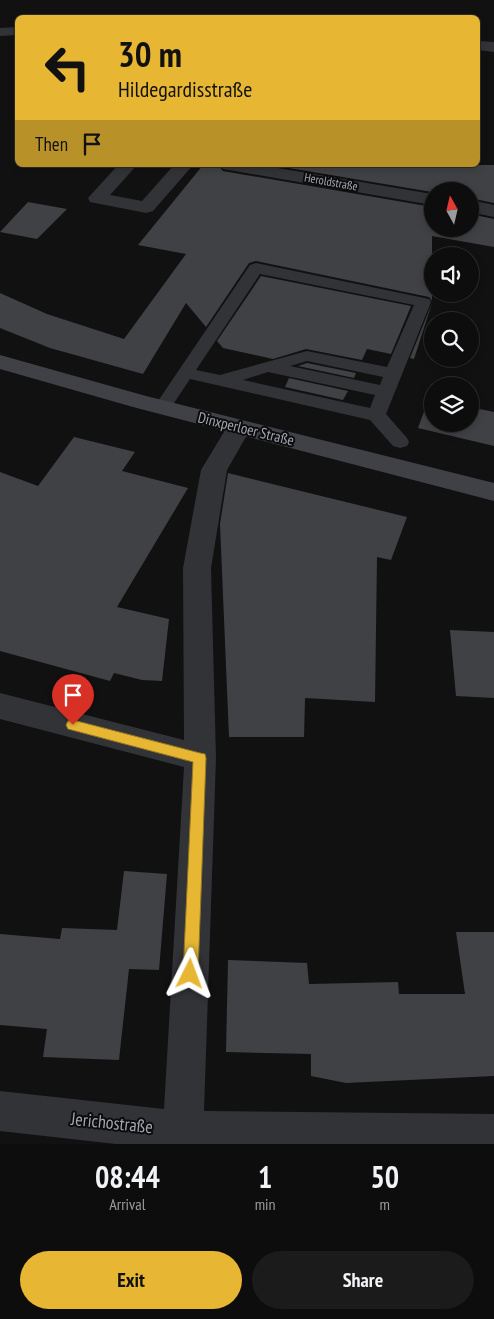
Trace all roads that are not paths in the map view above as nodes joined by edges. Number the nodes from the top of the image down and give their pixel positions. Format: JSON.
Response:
{"nodes":[{"id":1,"x":15,"y":31,"type":"edge"},
{"id":2,"x":0,"y":32,"type":"edge"},
{"id":3,"x":480,"y":46,"type":"edge"},
{"id":4,"x":494,"y":47,"type":"edge"},
{"id":5,"x":126,"y":167,"type":"edge"},
{"id":6,"x":182,"y":167,"type":"edge"},
{"id":7,"x":241,"y":167,"type":"edge"},
{"id":8,"x":424,"y":199,"type":"edge"},
{"id":9,"x":479,"y":208,"type":"edge"},
{"id":10,"x":494,"y":211,"type":"edge"},
{"id":11,"x":0,"y":362,"type":"edge"},
{"id":12,"x":268,"y":367,"type":"junction"},
{"id":13,"x":186,"y":373,"type":"junction"},
{"id":14,"x":393,"y":374,"type":"junction"},
{"id":15,"x":221,"y":380,"type":"junction"},
{"id":16,"x":386,"y":392,"type":"junction"},
{"id":17,"x":162,"y":408,"type":"junction"},
{"id":18,"x":376,"y":416,"type":"junction"},
{"id":19,"x":240,"y":428,"type":"junction"},
{"id":20,"x":400,"y":442,"type":"dead end"},
{"id":21,"x":494,"y":492,"type":"edge"},
{"id":22,"x":0,"y":706,"type":"edge"},
{"id":23,"x":200,"y":758,"type":"junction"},
{"id":24,"x":0,"y":1111,"type":"edge"},
{"id":25,"x":183,"y":1131,"type":"junction"},
{"id":26,"x":494,"y":1134,"type":"edge"}],
"edges":[{"from":1,"to":2,"type":"street"},
{"from":3,"to":4,"type":"street"},
{"from":5,"to":6,"type":"street"},
{"from":7,"to":8,"type":"street","name":"Heroldstraße"},
{"from":9,"to":10,"type":"street"},
{"from":11,"to":17,"type":"main road","name":"Dinxperloer Straße"},
{"from":12,"to":14,"type":"lane"},
{"from":12,"to":15,"type":"lane"},
{"from":12,"to":16,"type":"lane"},
{"from":13,"to":14,"type":"lane"},
{"from":13,"to":15,"type":"lane"},
{"from":13,"to":17,"type":"lane"},
{"from":14,"to":16,"type":"lane"},
{"from":15,"to":18,"type":"lane"},
{"from":16,"to":18,"type":"lane"},
{"from":17,"to":19,"type":"main road","name":"Dinxperloer Straße"},
{"from":18,"to":20,"type":"lane"},
{"from":19,"to":21,"type":"main road","name":"Dinxperloer Straße"},
{"from":19,"to":23,"type":"street"},
{"from":22,"to":23,"type":"street"},
{"from":23,"to":25,"type":"street"},
{"from":24,"to":25,"type":"street","name":"Jerichostraße"},
{"from":25,"to":26,"type":"street","name":"Jerichostraße"}]}
